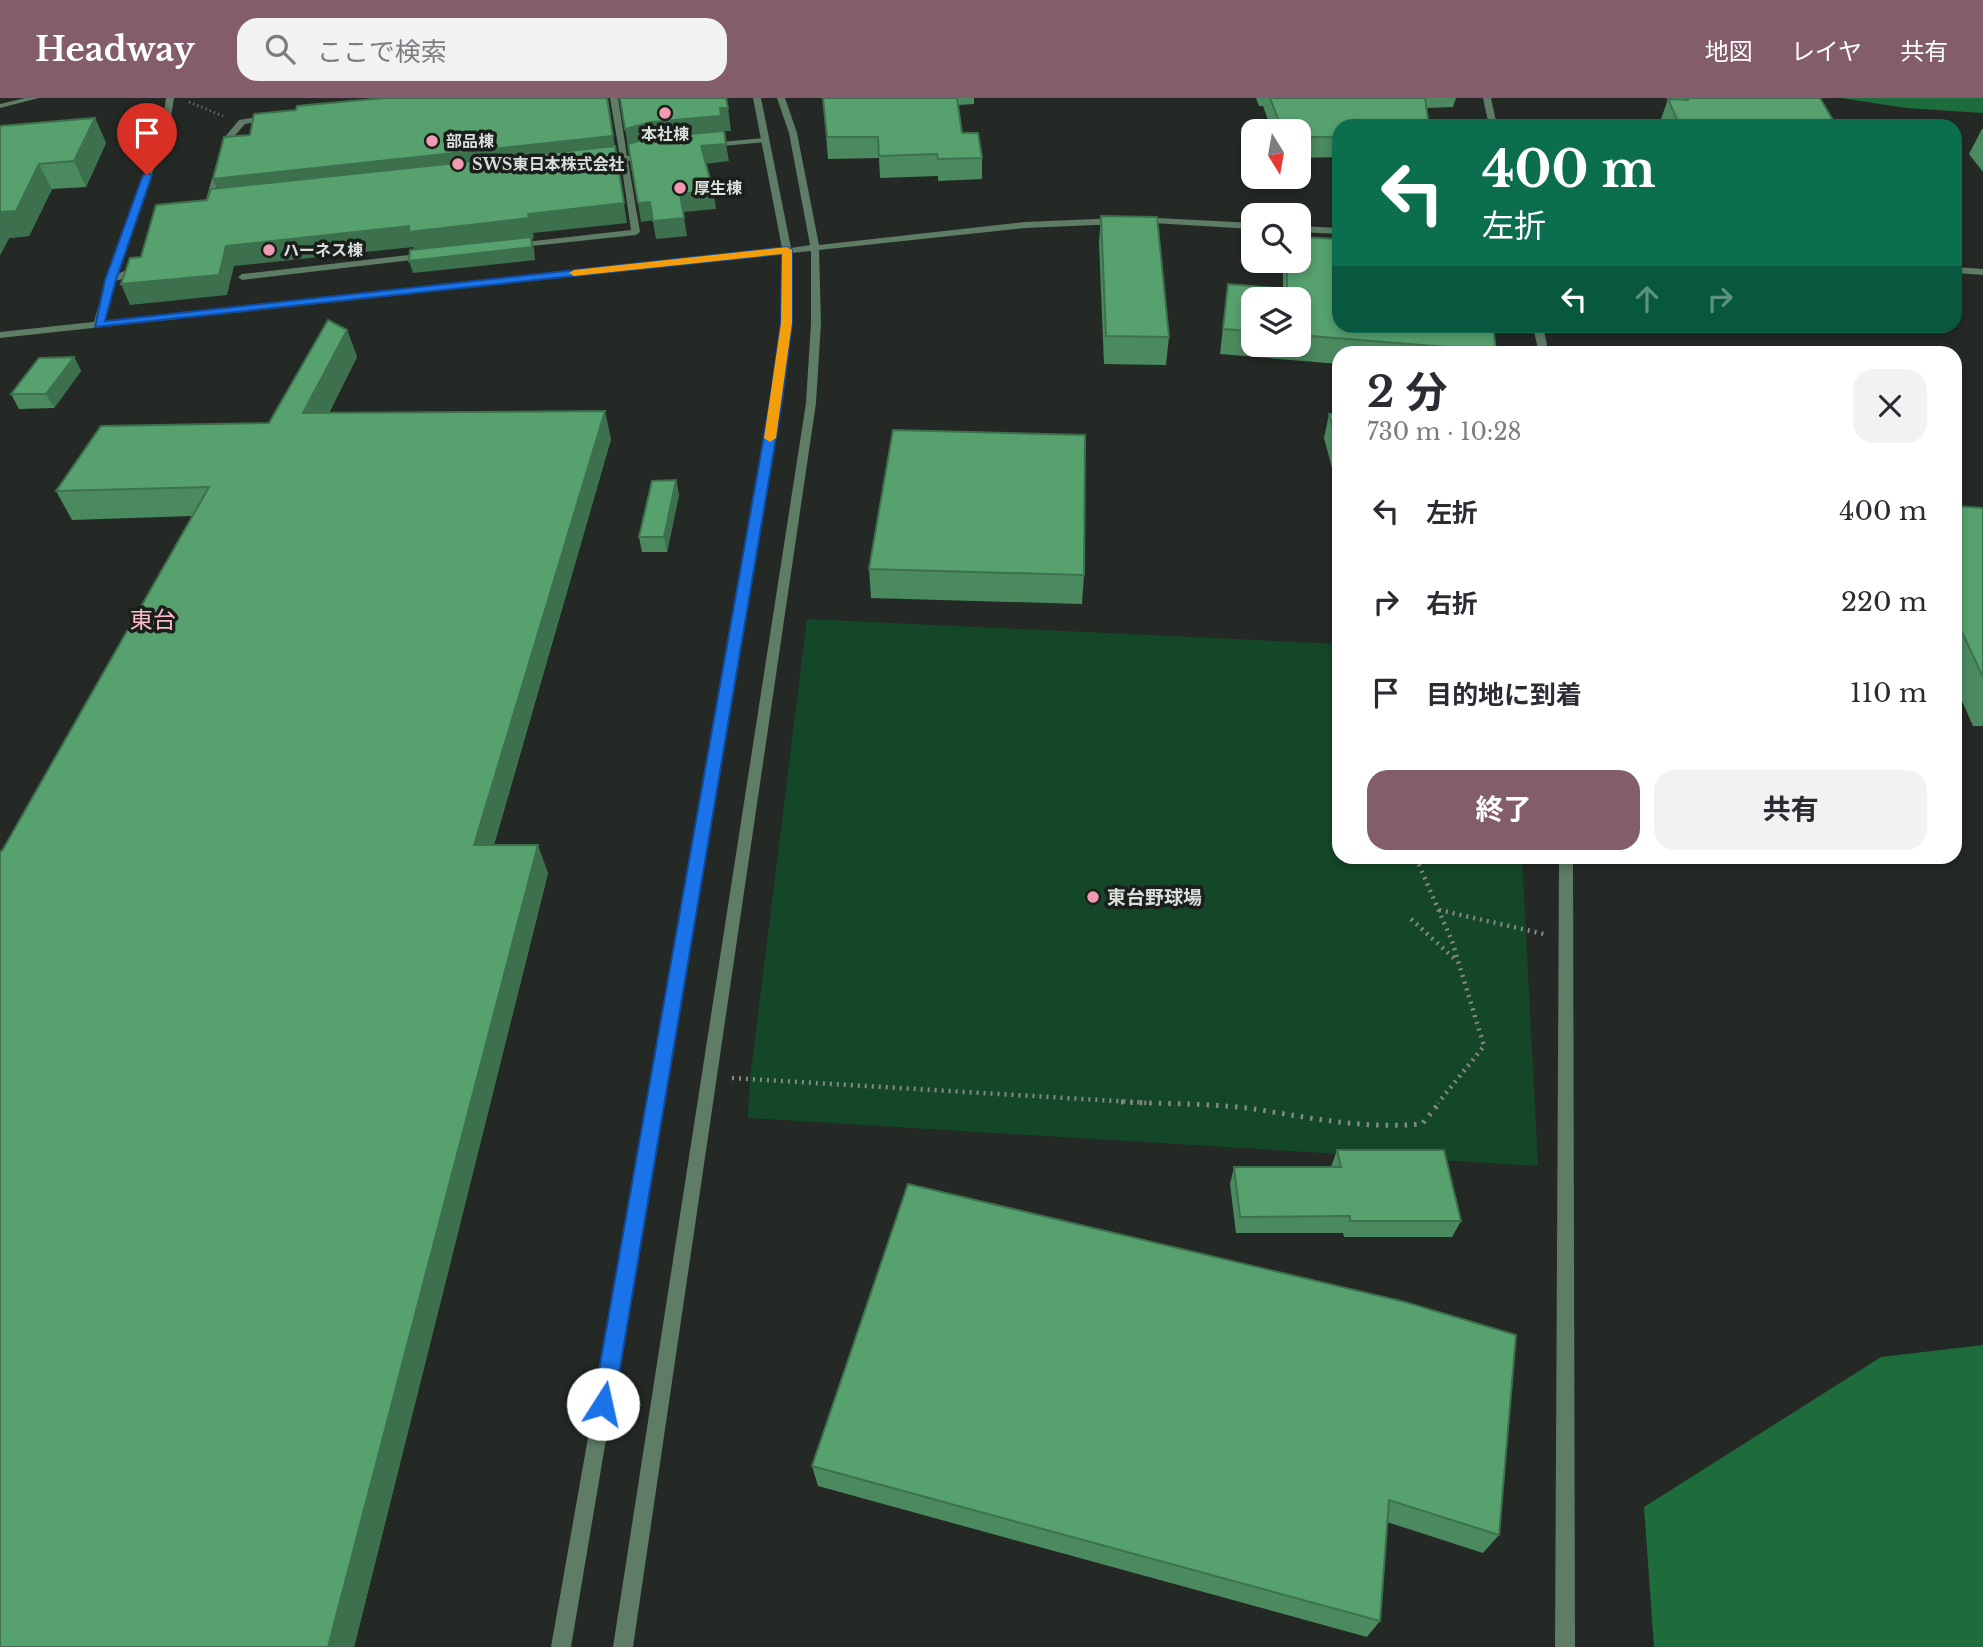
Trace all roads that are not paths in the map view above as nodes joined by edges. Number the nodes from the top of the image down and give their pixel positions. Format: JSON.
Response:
{"nodes":[{"id":1,"x":35,"y":98,"type":"edge"},
{"id":2,"x":170,"y":98,"type":"edge"},
{"id":3,"x":614,"y":98,"type":"edge"},
{"id":4,"x":757,"y":98,"type":"edge"},
{"id":5,"x":781,"y":98,"type":"edge"},
{"id":6,"x":1487,"y":98,"type":"edge"},
{"id":7,"x":0,"y":106,"type":"edge"},
{"id":8,"x":284,"y":116,"type":"edge"},
{"id":9,"x":1492,"y":119,"type":"edge"},
{"id":10,"x":764,"y":138,"type":"junction"},
{"id":11,"x":706,"y":141,"type":"edge"},
{"id":12,"x":696,"y":146,"type":"edge"},
{"id":13,"x":657,"y":148,"type":"edge"},
{"id":14,"x":624,"y":156,"type":"junction"},
{"id":15,"x":596,"y":163,"type":"edge"},
{"id":16,"x":220,"y":203,"type":"edge"},
{"id":17,"x":1241,"y":225,"type":"edge"},
{"id":18,"x":1311,"y":230,"type":"edge"},
{"id":19,"x":1332,"y":231,"type":"edge"},
{"id":20,"x":815,"y":247,"type":"junction"},
{"id":21,"x":500,"y":248,"type":"edge"},
{"id":22,"x":787,"y":250,"type":"junction"},
{"id":23,"x":432,"y":255,"type":"edge"},
{"id":24,"x":142,"y":256,"type":"edge"},
{"id":25,"x":1962,"y":270,"type":"edge"},
{"id":26,"x":1983,"y":272,"type":"edge"},
{"id":27,"x":242,"y":276,"type":"dead end"},
{"id":28,"x":110,"y":280,"type":"junction"},
{"id":29,"x":98,"y":325,"type":"junction"},
{"id":30,"x":0,"y":335,"type":"edge"},
{"id":31,"x":1566,"y":864,"type":"edge"},
{"id":32,"x":561,"y":1647,"type":"edge"},
{"id":33,"x":623,"y":1647,"type":"edge"},
{"id":34,"x":1565,"y":1647,"type":"edge"}],
"edges":[{"from":1,"to":7,"type":"street"},
{"from":2,"to":28,"type":"street"},
{"from":3,"to":14,"type":"street"},
{"from":4,"to":10,"type":"street"},
{"from":5,"to":20,"type":"street"},
{"from":6,"to":9,"type":"street"},
{"from":8,"to":16,"type":"street"},
{"from":10,"to":11,"type":"street"},
{"from":10,"to":12,"type":"street"},
{"from":10,"to":22,"type":"street"},
{"from":13,"to":14,"type":"street"},
{"from":14,"to":15,"type":"street"},
{"from":14,"to":21,"type":"street"},
{"from":17,"to":20,"type":"street"},
{"from":18,"to":19,"type":"street"},
{"from":20,"to":22,"type":"street"},
{"from":20,"to":33,"type":"street"},
{"from":22,"to":29,"type":"street"},
{"from":22,"to":32,"type":"street"},
{"from":23,"to":27,"type":"street"},
{"from":24,"to":28,"type":"street"},
{"from":25,"to":26,"type":"street"},
{"from":28,"to":29,"type":"street"},
{"from":29,"to":30,"type":"street"},
{"from":31,"to":34,"type":"street"}]}
